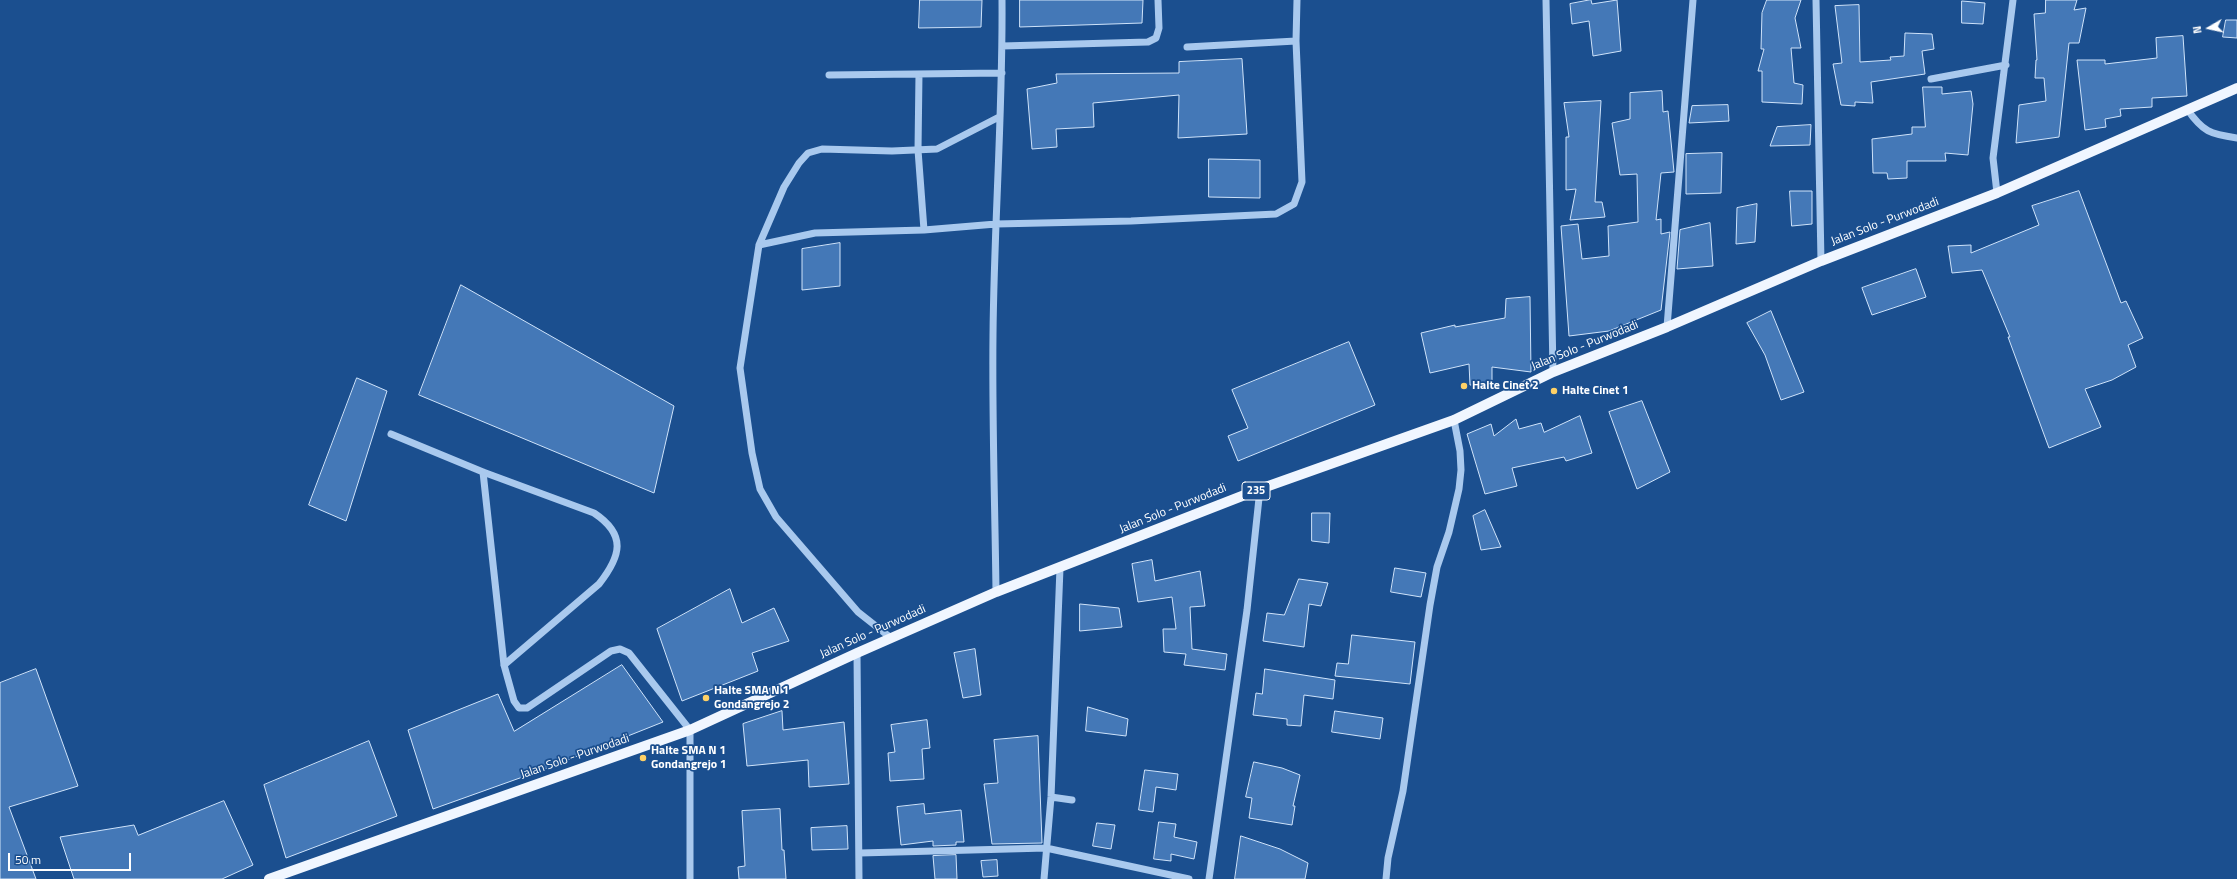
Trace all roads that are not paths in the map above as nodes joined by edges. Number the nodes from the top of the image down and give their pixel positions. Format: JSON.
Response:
{"nodes":[{"id":1,"x":1002,"y":0,"type":"edge"},
{"id":2,"x":1158,"y":0,"type":"edge"},
{"id":3,"x":1297,"y":0,"type":"edge"},
{"id":4,"x":1546,"y":0,"type":"edge"},
{"id":5,"x":1693,"y":0,"type":"edge"},
{"id":6,"x":1816,"y":0,"type":"edge"},
{"id":7,"x":2013,"y":0,"type":"edge"},
{"id":8,"x":1296,"y":41,"type":"junction"},
{"id":9,"x":1002,"y":46,"type":"junction"},
{"id":10,"x":1187,"y":47,"type":"dead end"},
{"id":11,"x":2006,"y":65,"type":"junction"},
{"id":12,"x":1002,"y":73,"type":"junction"},
{"id":13,"x":919,"y":74,"type":"junction"},
{"id":14,"x":829,"y":75,"type":"dead end"},
{"id":15,"x":1931,"y":79,"type":"dead end"},
{"id":16,"x":2237,"y":88,"type":"edge"},
{"id":17,"x":2187,"y":109,"type":"junction"},
{"id":18,"x":999,"y":117,"type":"junction"},
{"id":19,"x":2237,"y":138,"type":"edge"},
{"id":20,"x":918,"y":150,"type":"junction"},
{"id":21,"x":1997,"y":193,"type":"junction"},
{"id":22,"x":996,"y":224,"type":"junction"},
{"id":23,"x":924,"y":230,"type":"junction"},
{"id":24,"x":759,"y":245,"type":"junction"},
{"id":25,"x":1821,"y":261,"type":"junction"},
{"id":26,"x":1667,"y":327,"type":"junction"},
{"id":27,"x":1553,"y":372,"type":"junction"},
{"id":28,"x":1454,"y":420,"type":"junction"},
{"id":29,"x":391,"y":434,"type":"dead end"},
{"id":30,"x":483,"y":472,"type":"junction"},
{"id":31,"x":1260,"y":489,"type":"junction"},
{"id":32,"x":1060,"y":568,"type":"junction"},
{"id":33,"x":996,"y":592,"type":"junction"},
{"id":34,"x":891,"y":638,"type":"junction"},
{"id":35,"x":857,"y":653,"type":"junction"},
{"id":36,"x":504,"y":665,"type":"junction"},
{"id":37,"x":690,"y":730,"type":"junction"},
{"id":38,"x":1051,"y":796,"type":"junction"},
{"id":39,"x":1072,"y":800,"type":"dead end"},
{"id":40,"x":1046,"y":848,"type":"junction"},
{"id":41,"x":860,"y":853,"type":"junction"},
{"id":42,"x":270,"y":879,"type":"edge"},
{"id":43,"x":690,"y":879,"type":"edge"},
{"id":44,"x":859,"y":879,"type":"edge"},
{"id":45,"x":1044,"y":879,"type":"edge"},
{"id":46,"x":1190,"y":879,"type":"edge"},
{"id":47,"x":1209,"y":879,"type":"edge"},
{"id":48,"x":1386,"y":879,"type":"edge"}],
"edges":[{"from":1,"to":9,"type":"street"},
{"from":2,"to":9,"type":"street"},
{"from":3,"to":8,"type":"street"},
{"from":4,"to":27,"type":"street"},
{"from":5,"to":26,"type":"street"},
{"from":6,"to":25,"type":"street"},
{"from":7,"to":11,"type":"street"},
{"from":8,"to":10,"type":"street"},
{"from":8,"to":22,"type":"street"},
{"from":9,"to":12,"type":"street"},
{"from":11,"to":15,"type":"street"},
{"from":11,"to":21,"type":"street"},
{"from":12,"to":13,"type":"street"},
{"from":12,"to":18,"type":"street"},
{"from":13,"to":14,"type":"street"},
{"from":13,"to":20,"type":"street"},
{"from":16,"to":17,"type":"main road","name":"Jalan Solo - Purwodadi","number":"235"},
{"from":17,"to":19,"type":"street"},
{"from":17,"to":21,"type":"main road","name":"Jalan Solo - Purwodadi","number":"235"},
{"from":18,"to":20,"type":"street"},
{"from":18,"to":22,"type":"street"},
{"from":20,"to":23,"type":"street"},
{"from":20,"to":24,"type":"street"},
{"from":21,"to":25,"type":"main road","name":"Jalan Solo - Purwodadi","number":"235"},
{"from":22,"to":23,"type":"street"},
{"from":22,"to":33,"type":"street"},
{"from":23,"to":24,"type":"street"},
{"from":24,"to":34,"type":"street"},
{"from":25,"to":26,"type":"main road","name":"Jalan Solo - Purwodadi","number":"235"},
{"from":26,"to":27,"type":"main road","name":"Jalan Solo - Purwodadi","number":"235"},
{"from":27,"to":28,"type":"main road","name":"Jalan Solo - Purwodadi","number":"235"},
{"from":28,"to":31,"type":"main road","name":"Jalan Solo - Purwodadi","number":"235"},
{"from":28,"to":48,"type":"street"},
{"from":29,"to":30,"type":"street"},
{"from":30,"to":36,"type":"street"},
{"from":30,"to":36,"type":"street"},
{"from":31,"to":32,"type":"main road","name":"Jalan Solo - Purwodadi","number":"235"},
{"from":31,"to":47,"type":"street"},
{"from":32,"to":33,"type":"main road","name":"Jalan Solo - Purwodadi","number":"235"},
{"from":32,"to":38,"type":"street"},
{"from":33,"to":34,"type":"main road","name":"Jalan Solo - Purwodadi","number":"235"},
{"from":34,"to":35,"type":"main road","name":"Jalan Solo - Purwodadi","number":"235"},
{"from":35,"to":37,"type":"main road","name":"Jalan Solo - Purwodadi","number":"235"},
{"from":35,"to":41,"type":"street"},
{"from":36,"to":37,"type":"street"},
{"from":37,"to":42,"type":"main road","name":"Jalan Solo - Purwodadi","number":"235"},
{"from":37,"to":43,"type":"street"},
{"from":38,"to":39,"type":"street"},
{"from":38,"to":40,"type":"street"},
{"from":40,"to":41,"type":"street"},
{"from":40,"to":45,"type":"street"},
{"from":40,"to":46,"type":"street"},
{"from":41,"to":44,"type":"street"}]}
